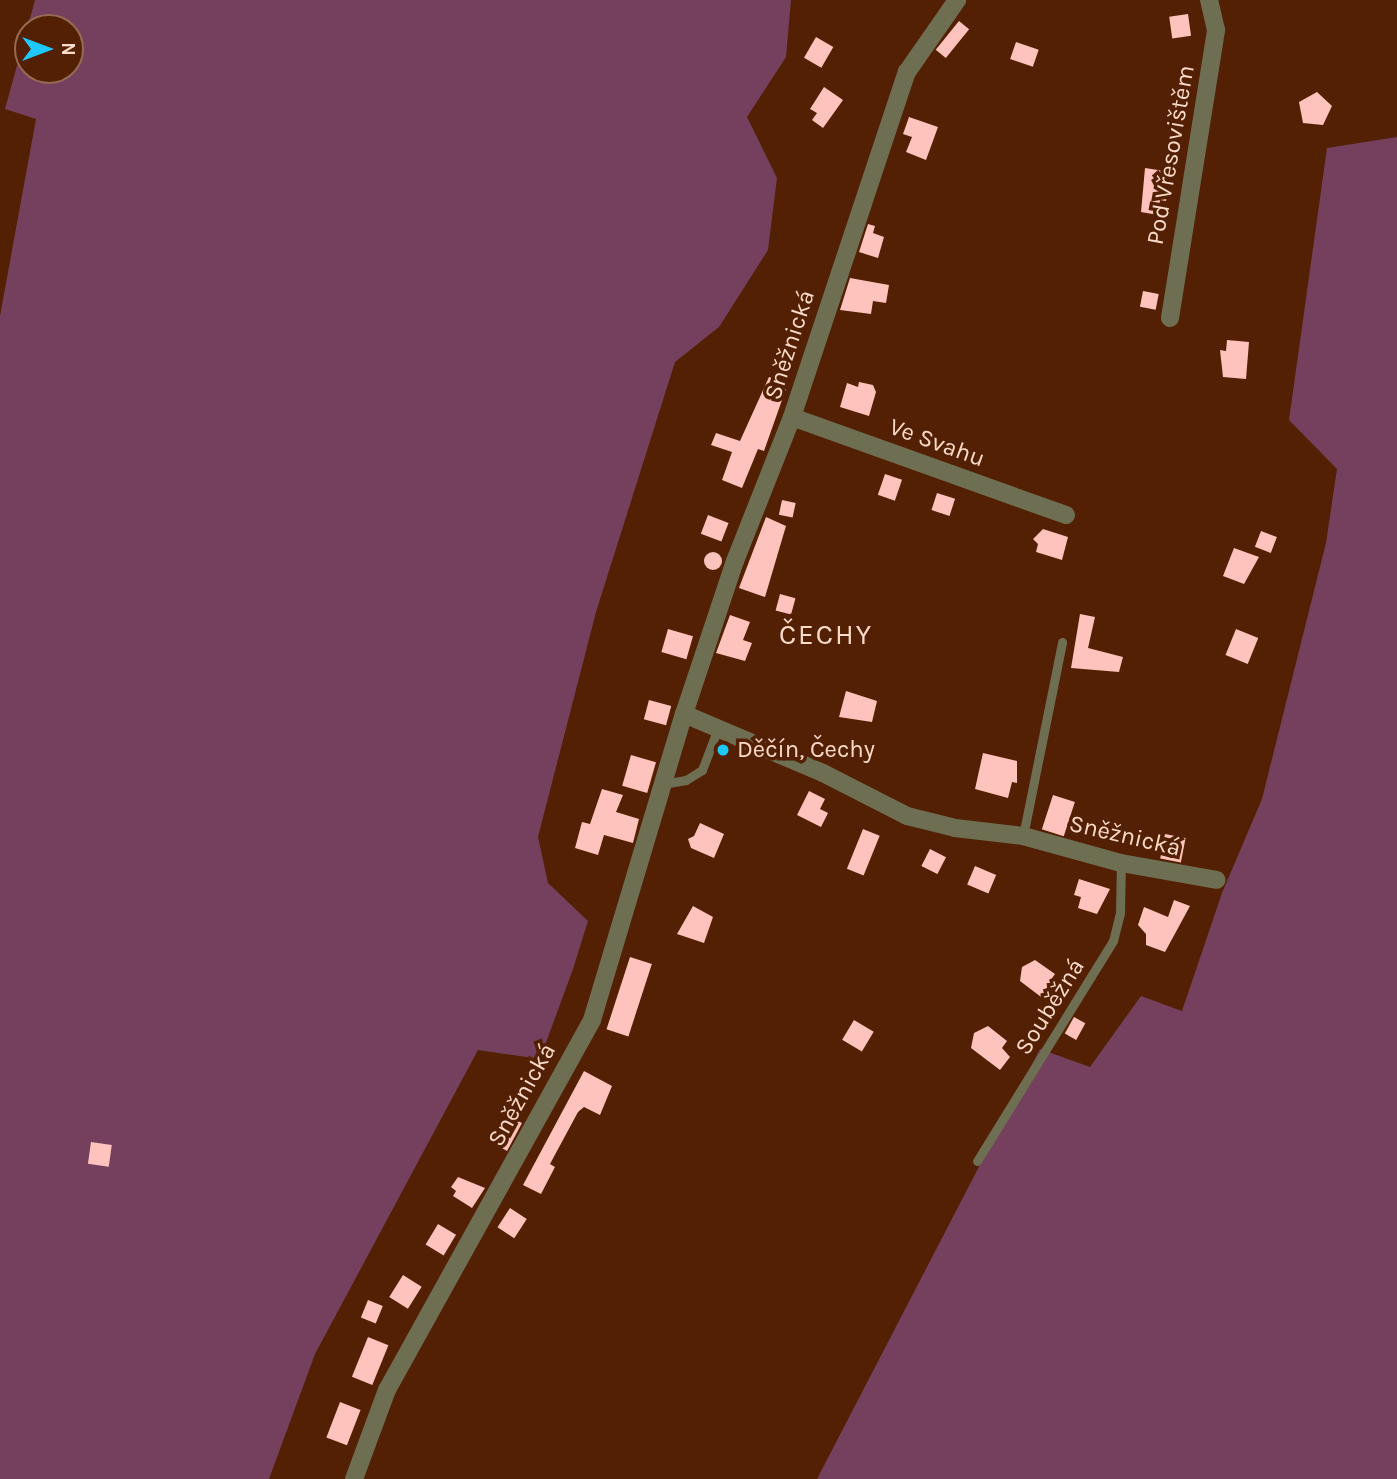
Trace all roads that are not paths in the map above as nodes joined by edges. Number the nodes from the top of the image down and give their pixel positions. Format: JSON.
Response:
{"nodes":[{"id":1,"x":957,"y":0,"type":"edge"},
{"id":2,"x":1209,"y":0,"type":"edge"},
{"id":3,"x":1170,"y":318,"type":"dead end"},
{"id":4,"x":792,"y":417,"type":"junction"},
{"id":5,"x":1066,"y":515,"type":"dead end"},
{"id":6,"x":1062,"y":642,"type":"dead end"},
{"id":7,"x":684,"y":714,"type":"junction"},
{"id":8,"x":719,"y":726,"type":"junction"},
{"id":9,"x":662,"y":785,"type":"junction"},
{"id":10,"x":1023,"y":836,"type":"junction"},
{"id":11,"x":1121,"y":863,"type":"junction"},
{"id":12,"x":1217,"y":880,"type":"dead end"},
{"id":13,"x":977,"y":1161,"type":"dead end"},
{"id":14,"x":354,"y":1479,"type":"edge"}],
"edges":[{"from":1,"to":4,"type":"street","name":"Sněžnická"},
{"from":2,"to":3,"type":"street","name":"Pod Vřesovištěm"},
{"from":4,"to":5,"type":"street","name":"Ve Svahu"},
{"from":4,"to":7,"type":"street","name":"Sněžnická"},
{"from":6,"to":10,"type":"lane"},
{"from":7,"to":8,"type":"street","name":"Sněžnická"},
{"from":7,"to":9,"type":"street","name":"Sněžnická"},
{"from":8,"to":9,"type":"lane"},
{"from":8,"to":10,"type":"street","name":"Sněžnická"},
{"from":9,"to":14,"type":"street","name":"Sněžnická"},
{"from":10,"to":11,"type":"street","name":"Sněžnická"},
{"from":11,"to":12,"type":"street","name":"Sněžnická"},
{"from":11,"to":13,"type":"lane","name":"Souběžná"}]}
